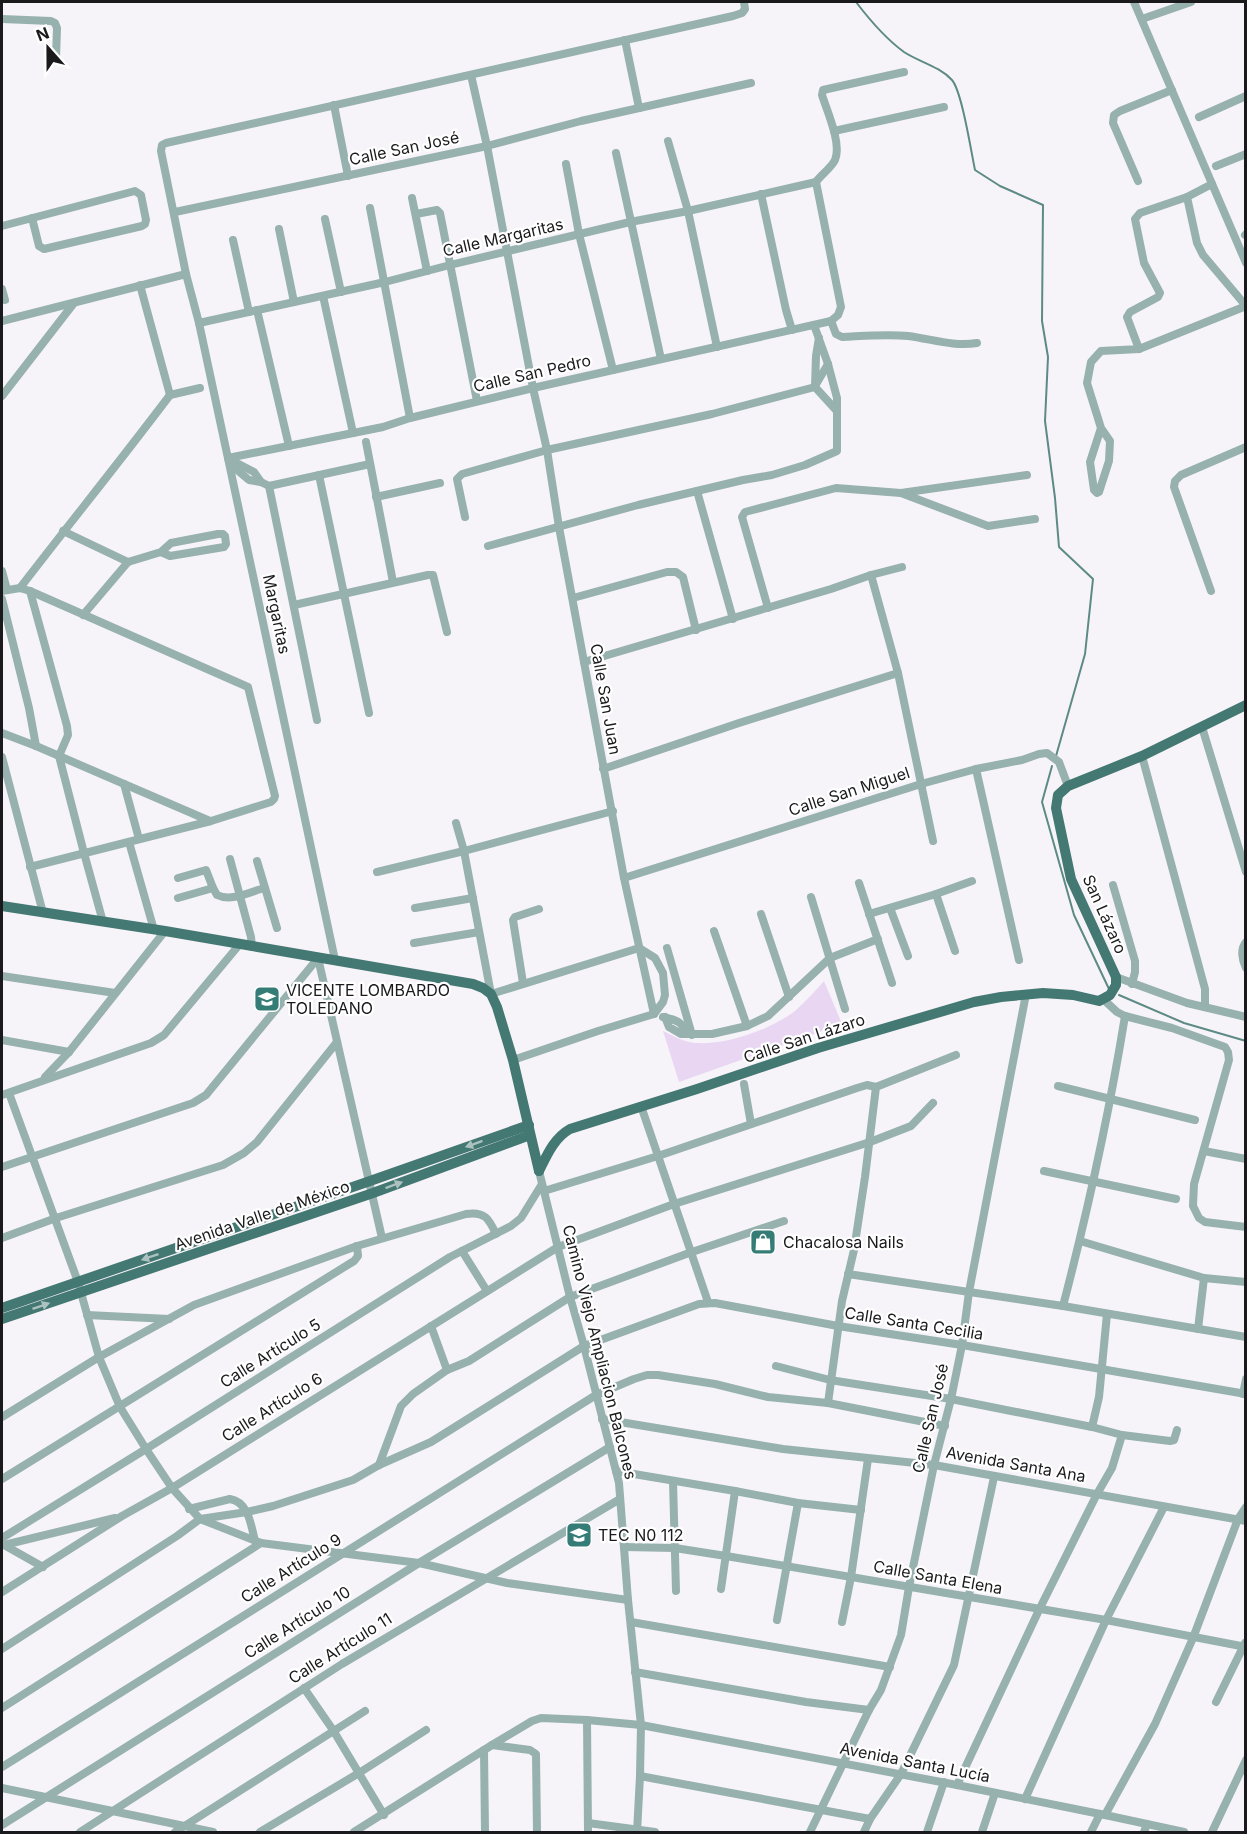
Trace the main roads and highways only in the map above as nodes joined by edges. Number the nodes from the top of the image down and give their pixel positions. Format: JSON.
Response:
{"nodes":[{"id":1,"x":1245,"y":705,"type":"edge"},
{"id":2,"x":2,"y":906,"type":"edge"},
{"id":3,"x":1109,"y":994,"type":"joint"},
{"id":4,"x":529,"y":1130,"type":"junction"},
{"id":5,"x":539,"y":1171,"type":"joint"},
{"id":6,"x":79,"y":1287,"type":"junction"},
{"id":7,"x":2,"y":1308,"type":"edge"},
{"id":8,"x":2,"y":1319,"type":"edge"}],
"edges":[{"from":1,"to":3,"type":"main road","name":"San Lázaro"},
{"from":2,"to":4,"type":"main road","name":"Camino Viejo Ampliacion Balcones"},
{"from":3,"to":5,"type":"main road","name":"Calle San Lázaro"},
{"from":4,"to":5,"type":"main road","name":"Camino Viejo Ampliacion Balcones"},
{"from":4,"to":6,"type":"main road","name":"Avenida Valle de México","one_way":true},
{"from":6,"to":4,"type":"main road","name":"Avenida Valle de México","one_way":true},
{"from":6,"to":7,"type":"main road","name":"Avenida Valle de México"},
{"from":8,"to":6,"type":"main road","name":"Avenida Valle de México","one_way":true}]}
